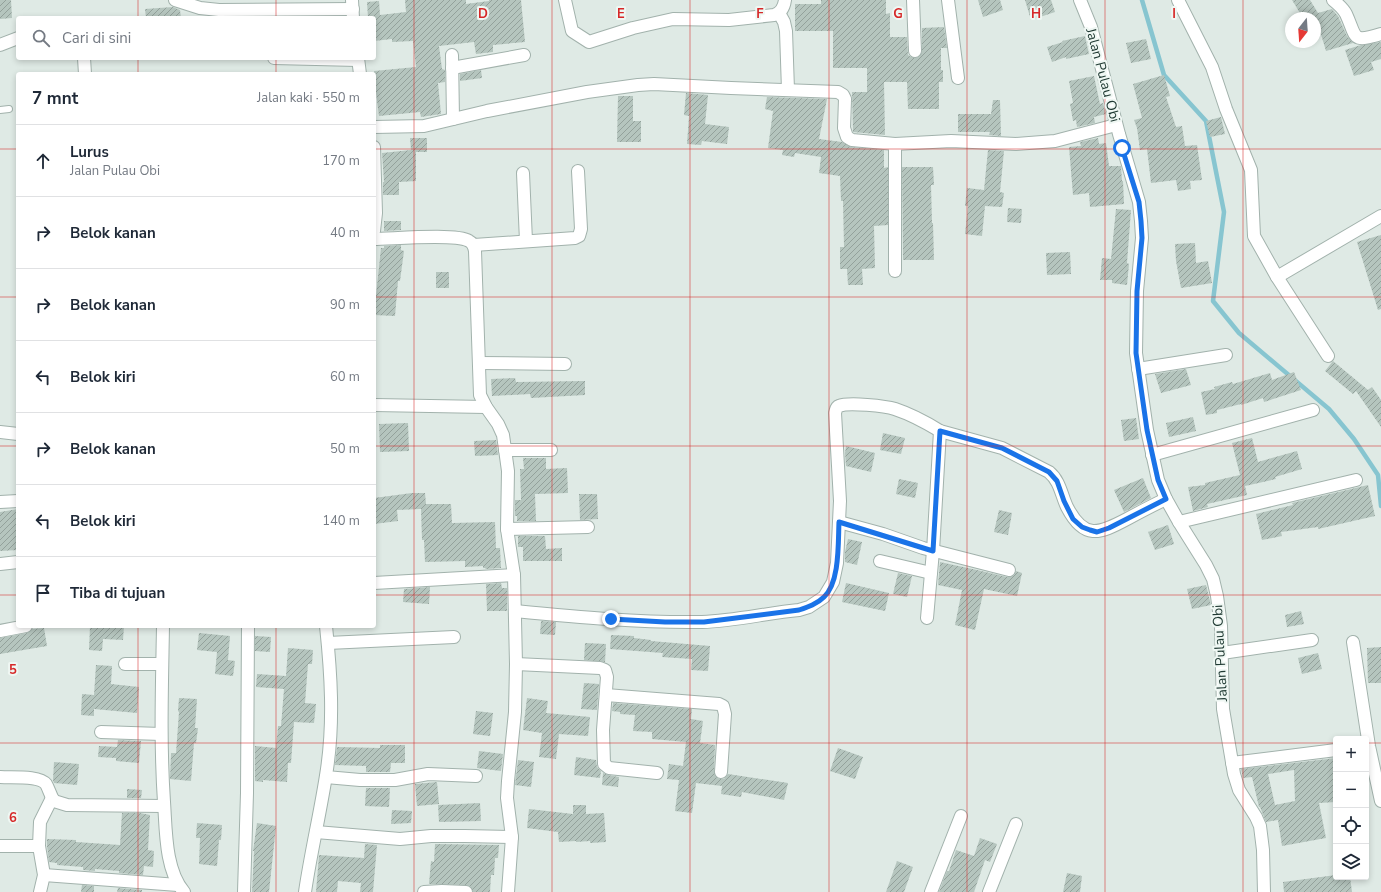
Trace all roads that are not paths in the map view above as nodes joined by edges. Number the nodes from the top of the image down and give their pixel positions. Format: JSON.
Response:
{"nodes":[{"id":1,"x":175,"y":0,"type":"edge"},
{"id":2,"x":565,"y":0,"type":"edge"},
{"id":3,"x":786,"y":0,"type":"edge"},
{"id":4,"x":913,"y":0,"type":"edge"},
{"id":5,"x":948,"y":0,"type":"edge"},
{"id":6,"x":1080,"y":0,"type":"edge"},
{"id":7,"x":1178,"y":0,"type":"edge"},
{"id":8,"x":1333,"y":0,"type":"edge"},
{"id":9,"x":352,"y":9,"type":"edge"},
{"id":10,"x":778,"y":13,"type":"junction"},
{"id":11,"x":1381,"y":34,"type":"edge"},
{"id":12,"x":16,"y":39,"type":"edge"},
{"id":13,"x":0,"y":45,"type":"edge"},
{"id":14,"x":914,"y":51,"type":"dead end"},
{"id":15,"x":452,"y":55,"type":"dead end"},
{"id":16,"x":524,"y":55,"type":"dead end"},
{"id":17,"x":84,"y":60,"type":"edge"},
{"id":18,"x":358,"y":60,"type":"edge"},
{"id":19,"x":452,"y":68,"type":"junction"},
{"id":20,"x":86,"y":72,"type":"edge"},
{"id":21,"x":360,"y":72,"type":"edge"},
{"id":22,"x":958,"y":78,"type":"dead end"},
{"id":23,"x":788,"y":90,"type":"junction"},
{"id":24,"x":9,"y":109,"type":"dead end"},
{"id":25,"x":0,"y":110,"type":"edge"},
{"id":26,"x":453,"y":119,"type":"junction"},
{"id":27,"x":1116,"y":125,"type":"junction"},
{"id":28,"x":376,"y":127,"type":"edge"},
{"id":29,"x":895,"y":144,"type":"junction"},
{"id":30,"x":578,"y":170,"type":"dead end"},
{"id":31,"x":523,"y":173,"type":"dead end"},
{"id":32,"x":1381,"y":216,"type":"edge"},
{"id":33,"x":376,"y":239,"type":"edge"},
{"id":34,"x":526,"y":241,"type":"junction"},
{"id":35,"x":474,"y":245,"type":"junction"},
{"id":36,"x":894,"y":270,"type":"dead end"},
{"id":37,"x":1278,"y":277,"type":"junction"},
{"id":38,"x":1226,"y":355,"type":"dead end"},
{"id":39,"x":1328,"y":356,"type":"dead end"},
{"id":40,"x":479,"y":363,"type":"junction"},
{"id":41,"x":565,"y":364,"type":"dead end"},
{"id":42,"x":1138,"y":369,"type":"junction"},
{"id":43,"x":376,"y":405,"type":"edge"},
{"id":44,"x":486,"y":407,"type":"junction"},
{"id":45,"x":1313,"y":410,"type":"dead end"},
{"id":46,"x":940,"y":431,"type":"junction"},
{"id":47,"x":0,"y":432,"type":"edge"},
{"id":48,"x":16,"y":434,"type":"edge"},
{"id":49,"x":505,"y":450,"type":"junction"},
{"id":50,"x":551,"y":450,"type":"dead end"},
{"id":51,"x":1152,"y":455,"type":"junction"},
{"id":52,"x":1356,"y":480,"type":"dead end"},
{"id":53,"x":1166,"y":499,"type":"junction"},
{"id":54,"x":16,"y":500,"type":"edge"},
{"id":55,"x":0,"y":502,"type":"edge"},
{"id":56,"x":839,"y":522,"type":"junction"},
{"id":57,"x":1179,"y":522,"type":"junction"},
{"id":58,"x":588,"y":527,"type":"dead end"},
{"id":59,"x":508,"y":529,"type":"junction"},
{"id":60,"x":933,"y":551,"type":"junction"},
{"id":61,"x":880,"y":561,"type":"dead end"},
{"id":62,"x":16,"y":562,"type":"edge"},
{"id":63,"x":0,"y":564,"type":"edge"},
{"id":64,"x":1009,"y":570,"type":"dead end"},
{"id":65,"x":931,"y":573,"type":"junction"},
{"id":66,"x":514,"y":575,"type":"junction"},
{"id":67,"x":376,"y":583,"type":"edge"},
{"id":68,"x":515,"y":611,"type":"junction"},
{"id":69,"x":927,"y":618,"type":"dead end"},
{"id":70,"x":16,"y":628,"type":"edge"},
{"id":71,"x":163,"y":628,"type":"edge"},
{"id":72,"x":248,"y":628,"type":"edge"},
{"id":73,"x":326,"y":628,"type":"edge"},
{"id":74,"x":0,"y":631,"type":"edge"},
{"id":75,"x":454,"y":637,"type":"dead end"},
{"id":76,"x":1312,"y":640,"type":"dead end"},
{"id":77,"x":1353,"y":642,"type":"dead end"},
{"id":78,"x":328,"y":643,"type":"junction"},
{"id":79,"x":1222,"y":653,"type":"junction"},
{"id":80,"x":125,"y":664,"type":"dead end"},
{"id":81,"x":162,"y":664,"type":"junction"},
{"id":82,"x":516,"y":664,"type":"junction"},
{"id":83,"x":606,"y":695,"type":"junction"},
{"id":84,"x":101,"y":732,"type":"dead end"},
{"id":85,"x":161,"y":734,"type":"junction"},
{"id":86,"x":1366,"y":736,"type":"edge"},
{"id":87,"x":1333,"y":750,"type":"edge"},
{"id":88,"x":1369,"y":754,"type":"edge"},
{"id":89,"x":1232,"y":763,"type":"junction"},
{"id":90,"x":721,"y":772,"type":"dead end"},
{"id":91,"x":657,"y":773,"type":"dead end"},
{"id":92,"x":476,"y":776,"type":"dead end"},
{"id":93,"x":326,"y":777,"type":"junction"},
{"id":94,"x":0,"y":778,"type":"edge"},
{"id":95,"x":52,"y":798,"type":"junction"},
{"id":96,"x":1381,"y":801,"type":"edge"},
{"id":97,"x":164,"y":806,"type":"junction"},
{"id":98,"x":961,"y":816,"type":"dead end"},
{"id":99,"x":1016,"y":824,"type":"dead end"},
{"id":100,"x":316,"y":832,"type":"junction"},
{"id":101,"x":512,"y":837,"type":"junction"},
{"id":102,"x":0,"y":846,"type":"edge"},
{"id":103,"x":39,"y":846,"type":"junction"},
{"id":104,"x":44,"y":875,"type":"junction"},
{"id":105,"x":181,"y":888,"type":"edge"},
{"id":106,"x":40,"y":892,"type":"edge"},
{"id":107,"x":244,"y":892,"type":"edge"},
{"id":108,"x":305,"y":892,"type":"edge"},
{"id":109,"x":424,"y":892,"type":"edge"},
{"id":110,"x":466,"y":892,"type":"edge"},
{"id":111,"x":508,"y":892,"type":"edge"},
{"id":112,"x":931,"y":892,"type":"edge"},
{"id":113,"x":989,"y":892,"type":"edge"},
{"id":114,"x":1264,"y":892,"type":"edge"}],
"edges":[{"from":1,"to":9,"type":"street"},
{"from":2,"to":10,"type":"street"},
{"from":3,"to":10,"type":"street"},
{"from":4,"to":14,"type":"street"},
{"from":5,"to":22,"type":"street"},
{"from":6,"to":27,"type":"street","name":"Jalan Pulau Obi"},
{"from":7,"to":37,"type":"street"},
{"from":8,"to":11,"type":"street"},
{"from":10,"to":23,"type":"street"},
{"from":12,"to":13,"type":"street"},
{"from":15,"to":19,"type":"street"},
{"from":16,"to":19,"type":"street"},
{"from":17,"to":20,"type":"street"},
{"from":18,"to":21,"type":"street"},
{"from":19,"to":26,"type":"street"},
{"from":23,"to":26,"type":"street"},
{"from":23,"to":29,"type":"street"},
{"from":24,"to":25,"type":"lane"},
{"from":26,"to":28,"type":"street"},
{"from":27,"to":29,"type":"street"},
{"from":27,"to":42,"type":"street","name":"Jalan Pulau Obi"},
{"from":29,"to":36,"type":"street"},
{"from":30,"to":34,"type":"street"},
{"from":31,"to":34,"type":"street"},
{"from":32,"to":37,"type":"street"},
{"from":33,"to":35,"type":"street"},
{"from":34,"to":35,"type":"street"},
{"from":35,"to":40,"type":"street"},
{"from":37,"to":39,"type":"street"},
{"from":38,"to":42,"type":"street"},
{"from":40,"to":41,"type":"street"},
{"from":40,"to":44,"type":"street"},
{"from":42,"to":51,"type":"street","name":"Jalan Pulau Obi"},
{"from":43,"to":44,"type":"street"},
{"from":44,"to":49,"type":"street"},
{"from":45,"to":51,"type":"street"},
{"from":46,"to":53,"type":"street"},
{"from":46,"to":56,"type":"street"},
{"from":46,"to":60,"type":"street"},
{"from":47,"to":48,"type":"street"},
{"from":49,"to":50,"type":"street"},
{"from":49,"to":59,"type":"street"},
{"from":51,"to":53,"type":"street","name":"Jalan Pulau Obi"},
{"from":52,"to":57,"type":"street"},
{"from":53,"to":57,"type":"street","name":"Jalan Pulau Obi"},
{"from":54,"to":55,"type":"street"},
{"from":56,"to":60,"type":"street"},
{"from":56,"to":68,"type":"street"},
{"from":57,"to":79,"type":"street","name":"Jalan Pulau Obi"},
{"from":58,"to":59,"type":"street"},
{"from":59,"to":66,"type":"street"},
{"from":60,"to":64,"type":"street"},
{"from":60,"to":65,"type":"street"},
{"from":61,"to":65,"type":"street"},
{"from":62,"to":63,"type":"street"},
{"from":65,"to":69,"type":"street"},
{"from":66,"to":67,"type":"street"},
{"from":66,"to":68,"type":"street"},
{"from":68,"to":82,"type":"street"},
{"from":70,"to":74,"type":"street"},
{"from":71,"to":81,"type":"street"},
{"from":72,"to":107,"type":"street"},
{"from":73,"to":78,"type":"street"},
{"from":75,"to":78,"type":"street"},
{"from":76,"to":79,"type":"street"},
{"from":77,"to":86,"type":"street"},
{"from":78,"to":93,"type":"street"},
{"from":79,"to":89,"type":"street","name":"Jalan Pulau Obi"},
{"from":80,"to":81,"type":"street"},
{"from":81,"to":85,"type":"street"},
{"from":82,"to":83,"type":"street"},
{"from":82,"to":101,"type":"street"},
{"from":83,"to":90,"type":"street"},
{"from":83,"to":91,"type":"street"},
{"from":84,"to":85,"type":"street"},
{"from":85,"to":97,"type":"street"},
{"from":87,"to":89,"type":"street"},
{"from":88,"to":96,"type":"street"},
{"from":89,"to":114,"type":"street","name":"Jalan Pulau Obi"},
{"from":92,"to":93,"type":"street"},
{"from":93,"to":100,"type":"street"},
{"from":94,"to":95,"type":"street"},
{"from":95,"to":97,"type":"street"},
{"from":95,"to":103,"type":"street"},
{"from":97,"to":105,"type":"street"},
{"from":98,"to":112,"type":"street"},
{"from":99,"to":113,"type":"street"},
{"from":100,"to":101,"type":"street"},
{"from":100,"to":108,"type":"street"},
{"from":101,"to":111,"type":"street"},
{"from":102,"to":103,"type":"street"},
{"from":103,"to":104,"type":"street"},
{"from":104,"to":105,"type":"street"},
{"from":104,"to":106,"type":"street"},
{"from":109,"to":110,"type":"street"}]}
